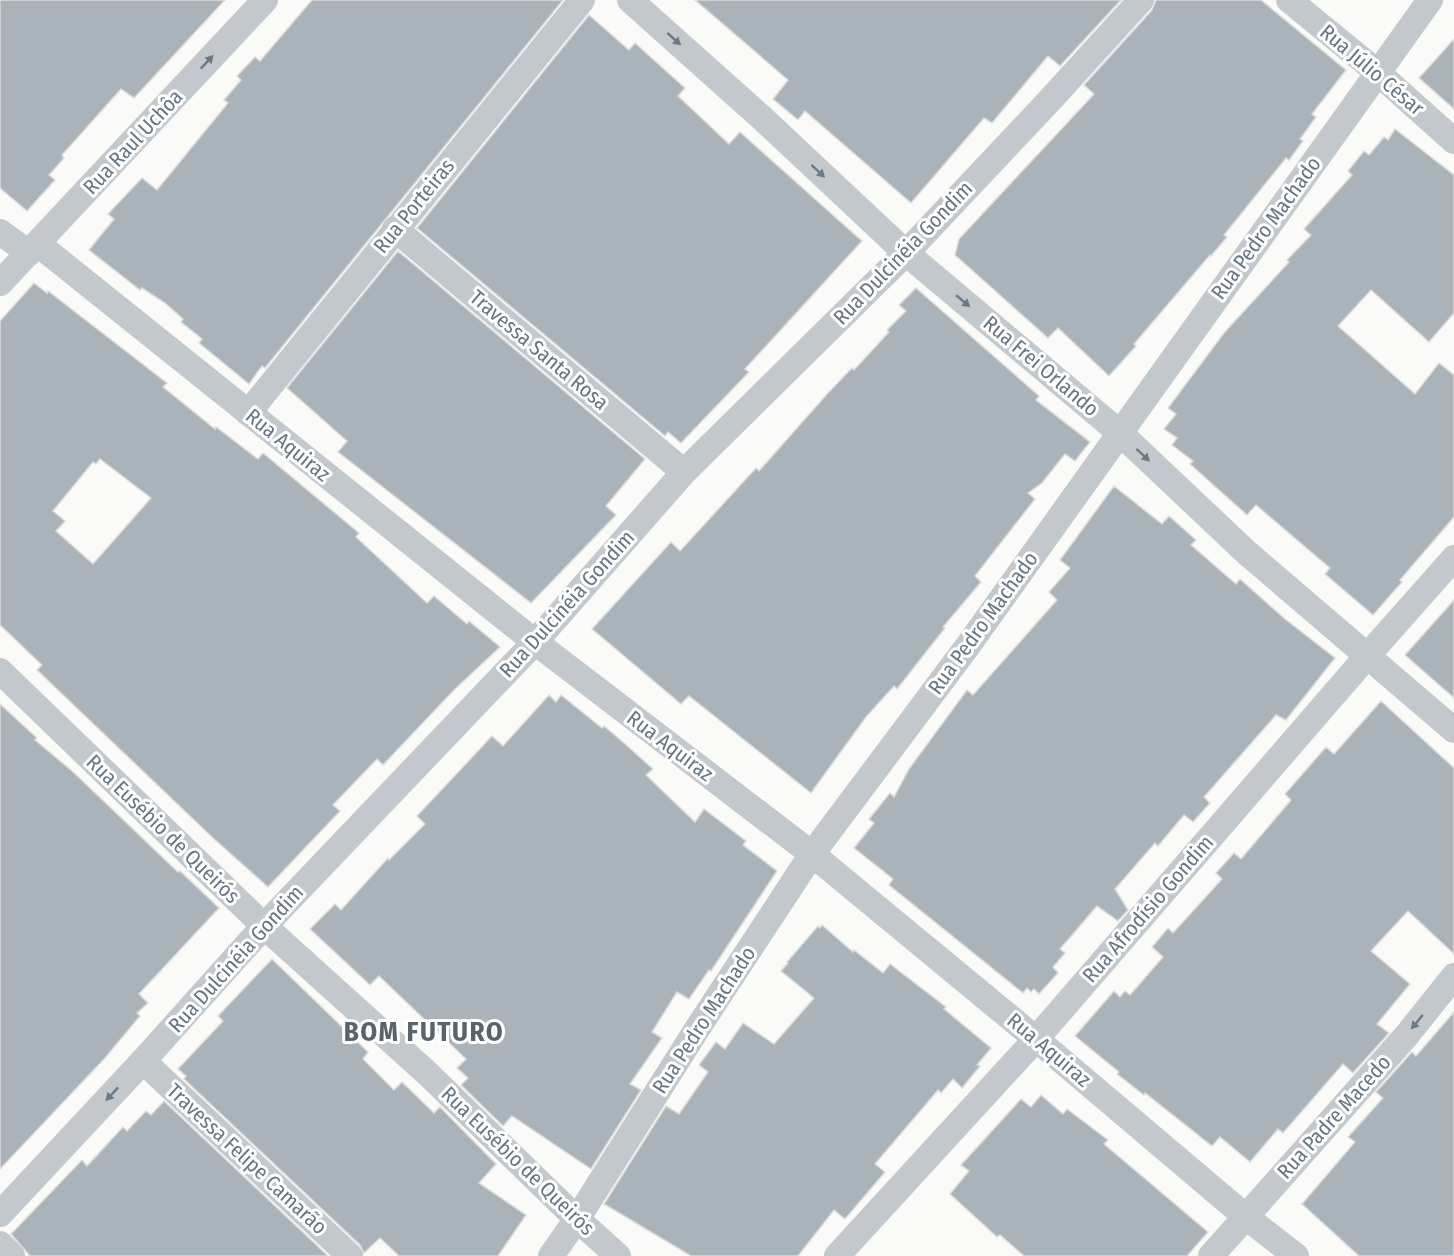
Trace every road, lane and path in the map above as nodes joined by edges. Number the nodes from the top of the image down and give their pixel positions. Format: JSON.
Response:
{"nodes":[{"id":1,"x":265,"y":0,"type":"edge"},
{"id":2,"x":582,"y":0,"type":"edge"},
{"id":3,"x":630,"y":0,"type":"edge"},
{"id":4,"x":1141,"y":0,"type":"edge"},
{"id":5,"x":1289,"y":0,"type":"edge"},
{"id":6,"x":1431,"y":0,"type":"edge"},
{"id":7,"x":1377,"y":72,"type":"junction"},
{"id":8,"x":1454,"y":141,"type":"edge"},
{"id":9,"x":395,"y":229,"type":"junction"},
{"id":10,"x":0,"y":232,"type":"edge"},
{"id":11,"x":34,"y":248,"type":"junction"},
{"id":12,"x":906,"y":253,"type":"junction"},
{"id":13,"x":0,"y":283,"type":"edge"},
{"id":14,"x":248,"y":413,"type":"junction"},
{"id":15,"x":1120,"y":433,"type":"junction"},
{"id":16,"x":684,"y":472,"type":"junction"},
{"id":17,"x":1454,"y":558,"type":"edge"},
{"id":18,"x":535,"y":642,"type":"junction"},
{"id":19,"x":1368,"y":655,"type":"junction"},
{"id":20,"x":0,"y":671,"type":"edge"},
{"id":21,"x":1454,"y":730,"type":"edge"},
{"id":22,"x":812,"y":854,"type":"junction"},
{"id":23,"x":264,"y":926,"type":"junction"},
{"id":24,"x":1454,"y":976,"type":"edge"},
{"id":25,"x":1036,"y":1039,"type":"junction"},
{"id":26,"x":143,"y":1061,"type":"junction"},
{"id":27,"x":0,"y":1214,"type":"edge"},
{"id":28,"x":1246,"y":1216,"type":"junction"},
{"id":29,"x":577,"y":1220,"type":"junction"},
{"id":30,"x":0,"y":1244,"type":"edge"},
{"id":31,"x":12,"y":1256,"type":"edge"},
{"id":32,"x":350,"y":1256,"type":"edge"},
{"id":33,"x":551,"y":1256,"type":"edge"},
{"id":34,"x":618,"y":1256,"type":"edge"},
{"id":35,"x":837,"y":1256,"type":"edge"},
{"id":36,"x":1210,"y":1256,"type":"edge"},
{"id":37,"x":1296,"y":1256,"type":"edge"}],
"edges":[{"from":11,"to":1,"type":"street","name":"Rua Raul Uchôa","one_way":true},
{"from":2,"to":9,"type":"street","name":"Rua Porteiras"},
{"from":3,"to":12,"type":"street","name":"Rua Frei Orlando","one_way":true},
{"from":4,"to":12,"type":"street","name":"Rua Dulcinéia Gondim"},
{"from":5,"to":7,"type":"street","name":"Rua Júlio César"},
{"from":6,"to":7,"type":"street","name":"Rua Pedro Machado"},
{"from":7,"to":8,"type":"street","name":"Rua Júlio César"},
{"from":7,"to":15,"type":"street","name":"Rua Pedro Machado"},
{"from":9,"to":14,"type":"street","name":"Rua Porteiras"},
{"from":9,"to":16,"type":"street","name":"Travessa Santa Rosa"},
{"from":10,"to":11,"type":"street","name":"Rua Aquiraz"},
{"from":11,"to":13,"type":"street","name":"Rua Raul Uchôa"},
{"from":11,"to":14,"type":"street","name":"Rua Aquiraz"},
{"from":12,"to":15,"type":"street","name":"Rua Frei Orlando","one_way":true},
{"from":12,"to":16,"type":"street","name":"Rua Dulcinéia Gondim"},
{"from":14,"to":18,"type":"street","name":"Rua Aquiraz"},
{"from":15,"to":19,"type":"street","name":"Rua Frei Orlando","one_way":true},
{"from":15,"to":22,"type":"street","name":"Rua Pedro Machado"},
{"from":16,"to":18,"type":"street","name":"Rua Dulcinéia Gondim"},
{"from":17,"to":19,"type":"street","name":"Rua Afrodísio Gondim"},
{"from":18,"to":22,"type":"street","name":"Rua Aquiraz"},
{"from":18,"to":23,"type":"street","name":"Rua Dulcinéia Gondim"},
{"from":19,"to":21,"type":"street","name":"Rua Frei Orlando"},
{"from":19,"to":25,"type":"street","name":"Rua Afrodísio Gondim"},
{"from":20,"to":23,"type":"street","name":"Rua Eusébio de Queirós"},
{"from":22,"to":25,"type":"street","name":"Rua Aquiraz"},
{"from":22,"to":29,"type":"street","name":"Rua Pedro Machado"},
{"from":23,"to":26,"type":"street","name":"Rua Dulcinéia Gondim"},
{"from":23,"to":29,"type":"street","name":"Rua Eusébio de Queirós"},
{"from":24,"to":28,"type":"street","name":"Rua Padre Macedo","one_way":true},
{"from":25,"to":28,"type":"street","name":"Rua Aquiraz"},
{"from":25,"to":35,"type":"street","name":"Rua Afrodísio Gondim"},
{"from":26,"to":27,"type":"street","name":"Rua Dulcinéia Gondim","one_way":true},
{"from":26,"to":32,"type":"street","name":"Travessa Felipe Camarão"},
{"from":28,"to":36,"type":"street","name":"Rua Padre Macedo"},
{"from":28,"to":37,"type":"street","name":"Rua Aquiraz"},
{"from":29,"to":33,"type":"street","name":"Rua Pedro Machado"},
{"from":29,"to":34,"type":"street","name":"Rua Eusébio de Queirós"},
{"from":30,"to":31,"type":"street"}]}
